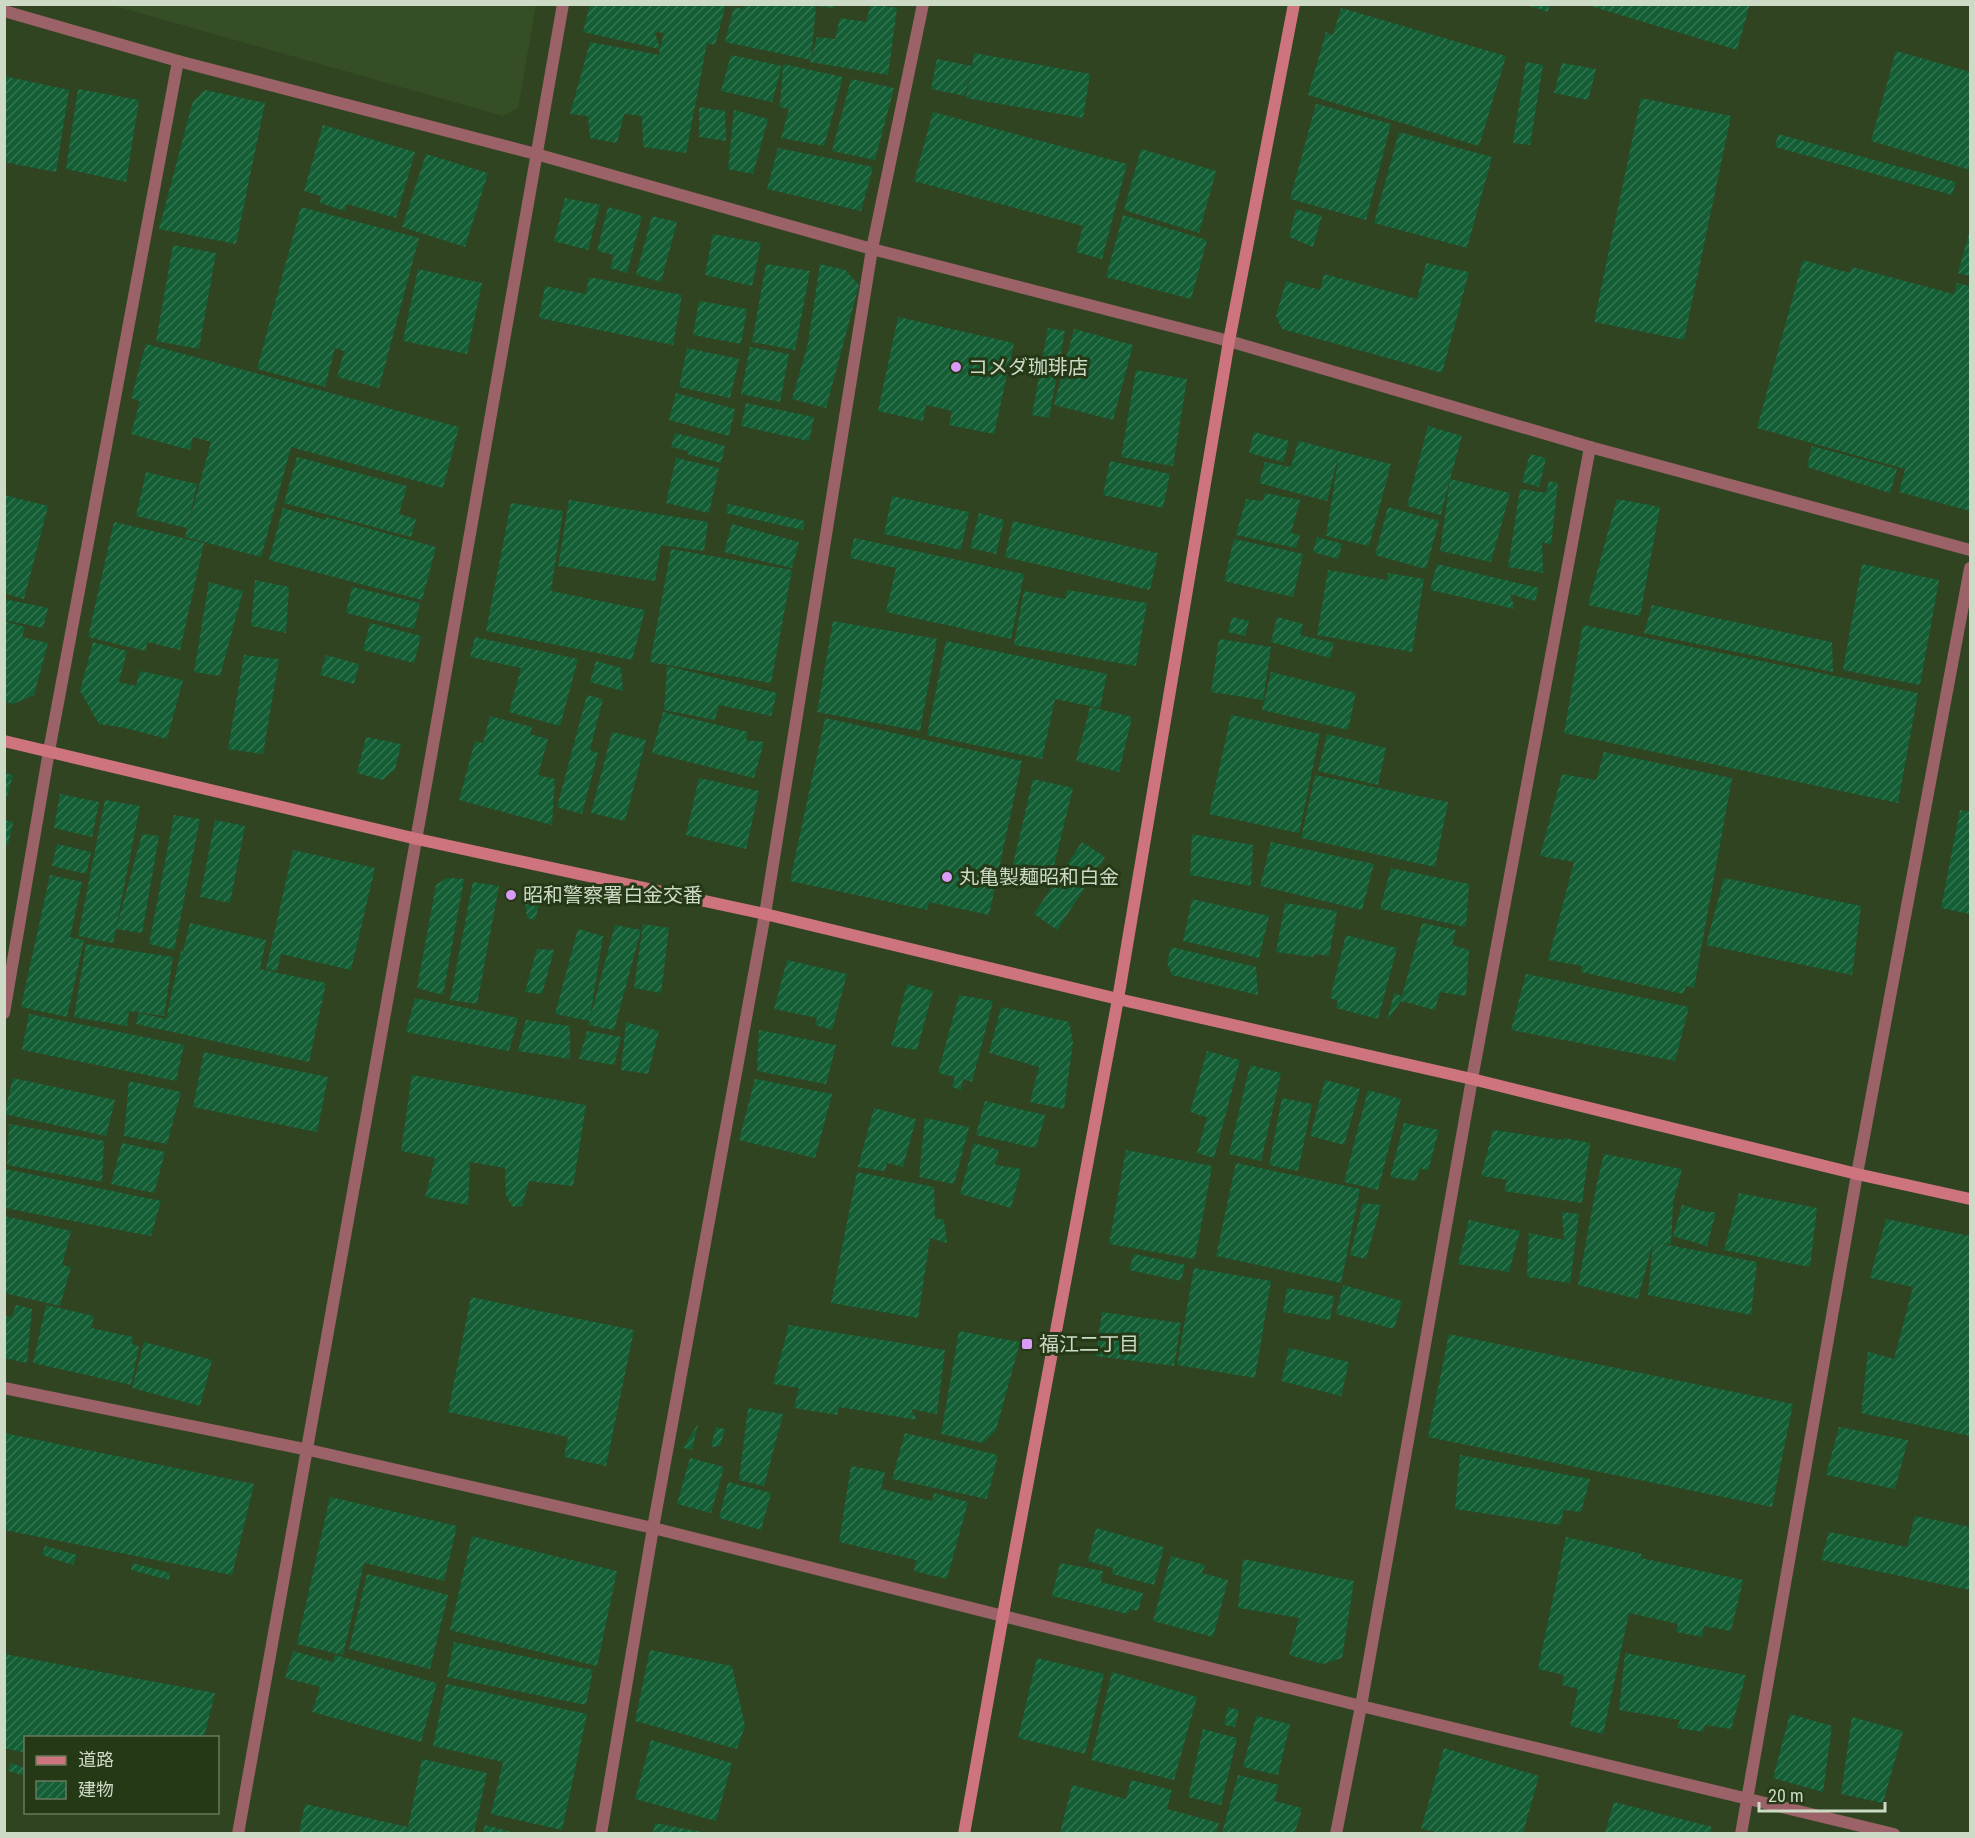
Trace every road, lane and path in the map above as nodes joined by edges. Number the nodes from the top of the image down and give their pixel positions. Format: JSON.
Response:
{"nodes":[{"id":1,"x":563,"y":4,"type":"edge"},
{"id":2,"x":923,"y":4,"type":"edge"},
{"id":3,"x":1294,"y":4,"type":"edge"},
{"id":4,"x":4,"y":11,"type":"edge"},
{"id":5,"x":178,"y":61,"type":"junction"},
{"id":6,"x":537,"y":154,"type":"junction"},
{"id":7,"x":872,"y":249,"type":"junction"},
{"id":8,"x":1229,"y":341,"type":"junction"},
{"id":9,"x":1590,"y":447,"type":"junction"},
{"id":10,"x":1971,"y":550,"type":"edge"},
{"id":11,"x":1971,"y":568,"type":"edge"},
{"id":12,"x":4,"y":741,"type":"edge"},
{"id":13,"x":49,"y":751,"type":"junction"},
{"id":14,"x":417,"y":839,"type":"junction"},
{"id":15,"x":765,"y":914,"type":"junction"},
{"id":16,"x":1118,"y":999,"type":"junction"},
{"id":17,"x":4,"y":1013,"type":"edge"},
{"id":18,"x":1472,"y":1079,"type":"junction"},
{"id":19,"x":1857,"y":1174,"type":"junction"},
{"id":20,"x":1971,"y":1199,"type":"edge"},
{"id":21,"x":4,"y":1388,"type":"edge"},
{"id":22,"x":309,"y":1450,"type":"junction"},
{"id":23,"x":652,"y":1528,"type":"junction"},
{"id":24,"x":1003,"y":1615,"type":"junction"},
{"id":25,"x":1362,"y":1706,"type":"junction"},
{"id":26,"x":1747,"y":1800,"type":"junction"},
{"id":27,"x":238,"y":1833,"type":"edge"},
{"id":28,"x":601,"y":1833,"type":"edge"},
{"id":29,"x":964,"y":1833,"type":"edge"},
{"id":30,"x":1336,"y":1833,"type":"edge"},
{"id":31,"x":1741,"y":1833,"type":"edge"},
{"id":32,"x":1894,"y":1833,"type":"edge"}],
"edges":[{"from":1,"to":6,"type":"street"},
{"from":2,"to":7,"type":"street"},
{"from":3,"to":8,"type":"street"},
{"from":4,"to":5,"type":"street"},
{"from":5,"to":6,"type":"street"},
{"from":5,"to":13,"type":"street"},
{"from":6,"to":7,"type":"street"},
{"from":6,"to":14,"type":"street"},
{"from":7,"to":8,"type":"street"},
{"from":7,"to":15,"type":"street"},
{"from":8,"to":9,"type":"street"},
{"from":8,"to":16,"type":"street"},
{"from":9,"to":10,"type":"street"},
{"from":9,"to":18,"type":"street"},
{"from":11,"to":19,"type":"street"},
{"from":12,"to":13,"type":"street"},
{"from":13,"to":14,"type":"street"},
{"from":13,"to":17,"type":"street"},
{"from":14,"to":15,"type":"street"},
{"from":14,"to":22,"type":"street"},
{"from":15,"to":16,"type":"street"},
{"from":15,"to":23,"type":"street"},
{"from":16,"to":18,"type":"street"},
{"from":16,"to":24,"type":"street"},
{"from":18,"to":19,"type":"street"},
{"from":18,"to":25,"type":"street"},
{"from":19,"to":20,"type":"street"},
{"from":19,"to":26,"type":"street"},
{"from":21,"to":22,"type":"street"},
{"from":22,"to":23,"type":"street"},
{"from":22,"to":27,"type":"street"},
{"from":23,"to":24,"type":"street"},
{"from":23,"to":28,"type":"street"},
{"from":24,"to":25,"type":"street"},
{"from":24,"to":29,"type":"street"},
{"from":25,"to":26,"type":"street"},
{"from":25,"to":30,"type":"street"},
{"from":26,"to":31,"type":"street"},
{"from":26,"to":32,"type":"street"}]}
